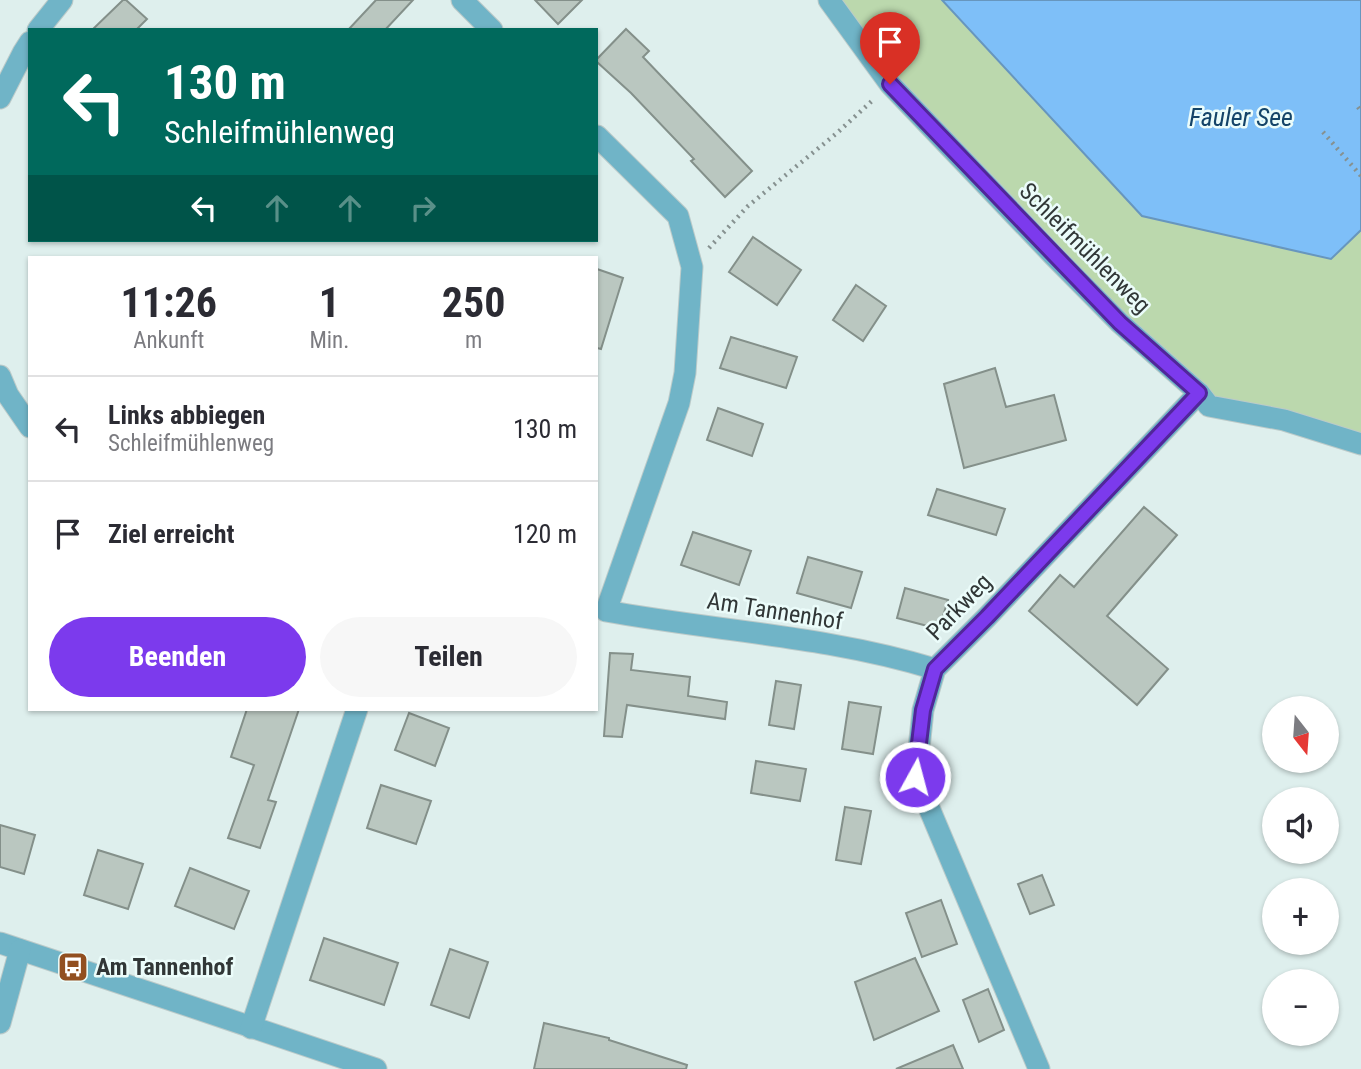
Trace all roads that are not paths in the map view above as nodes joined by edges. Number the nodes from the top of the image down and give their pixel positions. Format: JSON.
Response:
{"nodes":[{"id":1,"x":62,"y":0,"type":"edge"},
{"id":2,"x":462,"y":0,"type":"edge"},
{"id":3,"x":829,"y":0,"type":"edge"},
{"id":4,"x":40,"y":28,"type":"edge"},
{"id":5,"x":490,"y":28,"type":"edge"},
{"id":6,"x":28,"y":45,"type":"edge"},
{"id":7,"x":0,"y":99,"type":"edge"},
{"id":8,"x":598,"y":137,"type":"edge"},
{"id":9,"x":0,"y":376,"type":"edge"},
{"id":10,"x":1199,"y":393,"type":"junction"},
{"id":11,"x":28,"y":424,"type":"edge"},
{"id":12,"x":1361,"y":444,"type":"edge"},
{"id":13,"x":601,"y":610,"type":"edge"},
{"id":14,"x":935,"y":669,"type":"junction"},
{"id":15,"x":356,"y":711,"type":"edge"},
{"id":16,"x":10,"y":946,"type":"edge"},
{"id":17,"x":0,"y":1023,"type":"edge"},
{"id":18,"x":251,"y":1028,"type":"junction"},
{"id":19,"x":376,"y":1069,"type":"edge"},
{"id":20,"x":1039,"y":1069,"type":"edge"}],
"edges":[{"from":1,"to":4,"type":"street"},
{"from":2,"to":5,"type":"street"},
{"from":3,"to":10,"type":"street","name":"Schleifmühlenweg"},
{"from":6,"to":7,"type":"street"},
{"from":8,"to":13,"type":"street","name":"Am Tannenhof"},
{"from":9,"to":11,"type":"street"},
{"from":10,"to":12,"type":"street","name":"Schleifmühlenweg"},
{"from":10,"to":14,"type":"street","name":"Parkweg"},
{"from":13,"to":14,"type":"street","name":"Am Tannenhof"},
{"from":14,"to":20,"type":"street","name":"Parkweg"},
{"from":15,"to":18,"type":"street"},
{"from":16,"to":17,"type":"street"},
{"from":16,"to":18,"type":"street"},
{"from":18,"to":19,"type":"street"}]}
